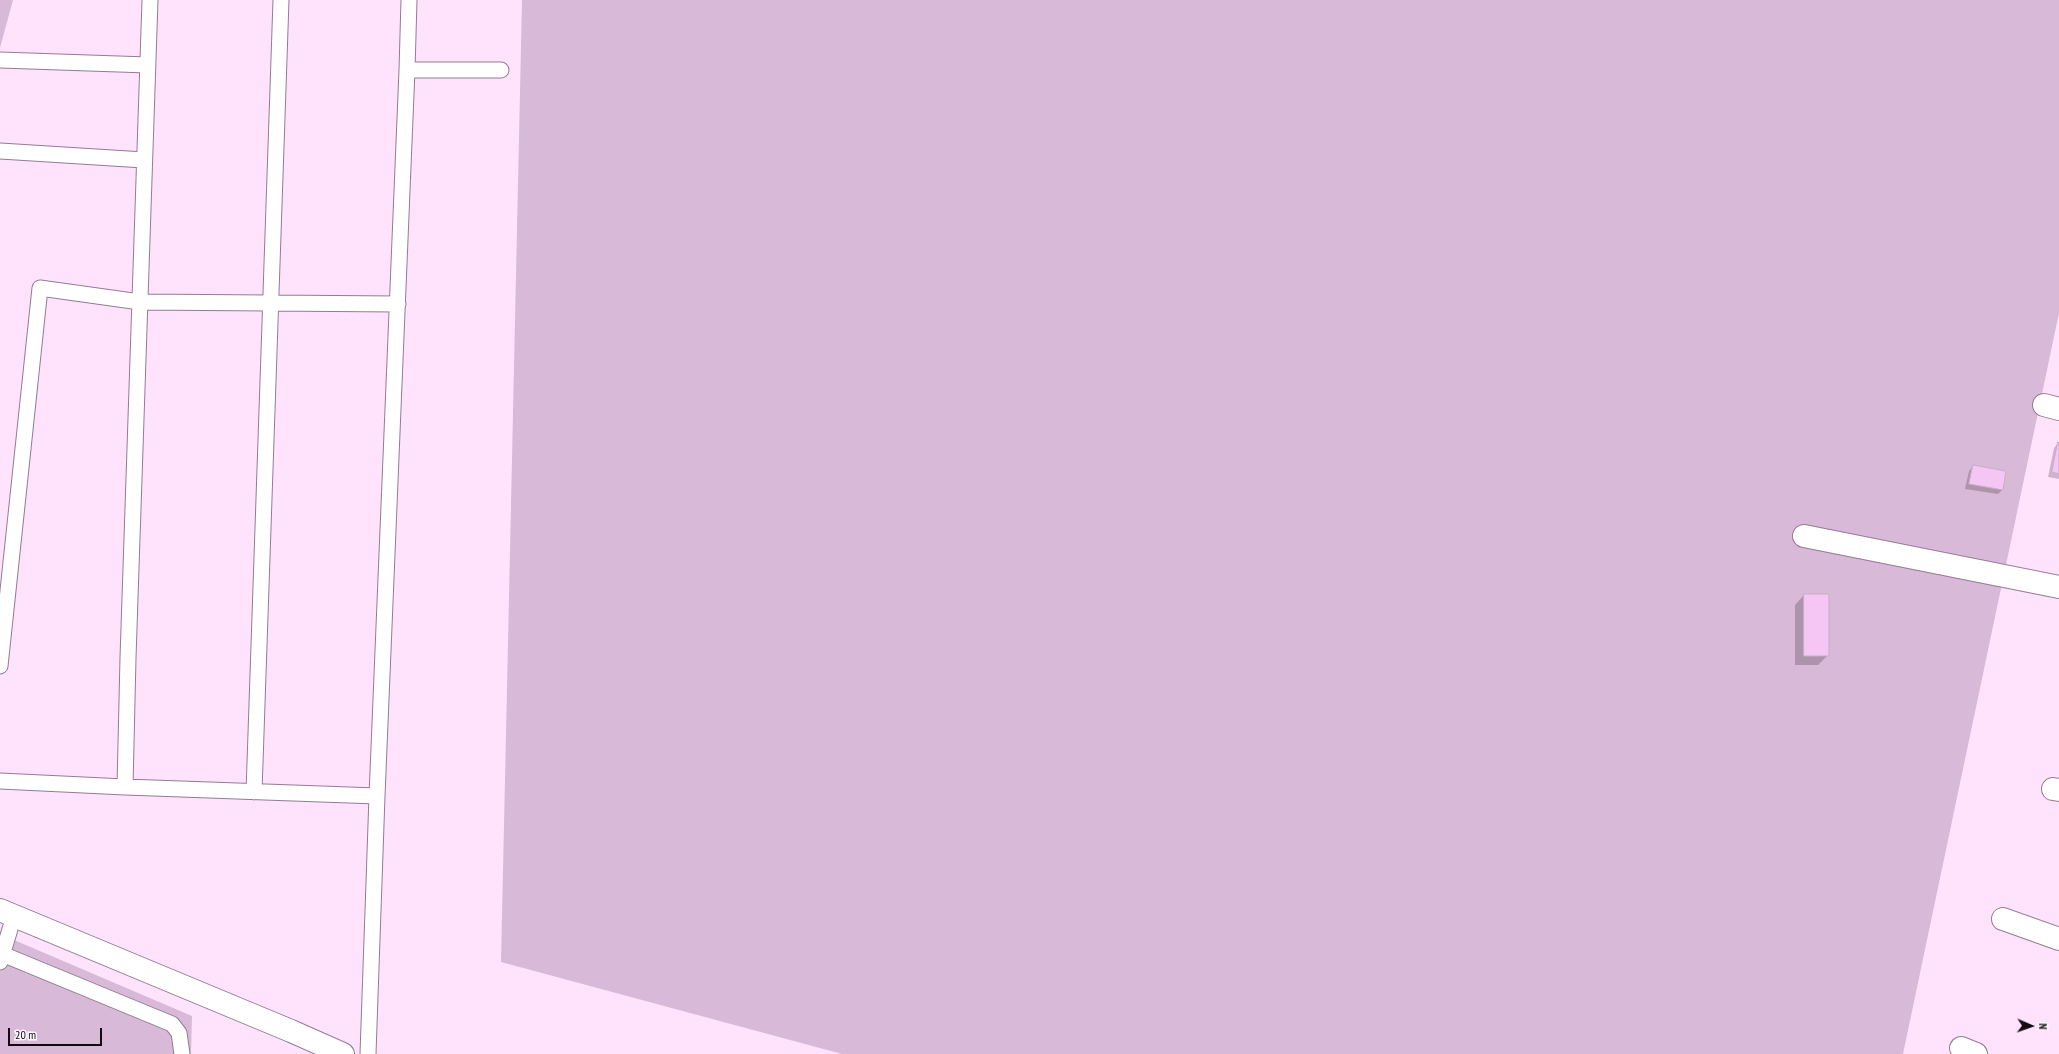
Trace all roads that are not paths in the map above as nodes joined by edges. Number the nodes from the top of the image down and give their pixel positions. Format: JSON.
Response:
{"nodes":[{"id":1,"x":150,"y":0,"type":"edge"},
{"id":2,"x":281,"y":0,"type":"edge"},
{"id":3,"x":409,"y":0,"type":"edge"},
{"id":4,"x":0,"y":60,"type":"edge"},
{"id":5,"x":148,"y":65,"type":"junction"},
{"id":6,"x":407,"y":70,"type":"junction"},
{"id":7,"x":501,"y":70,"type":"dead end"},
{"id":8,"x":0,"y":151,"type":"edge"},
{"id":9,"x":144,"y":160,"type":"junction"},
{"id":10,"x":140,"y":302,"type":"junction"},
{"id":11,"x":271,"y":304,"type":"junction"},
{"id":12,"x":398,"y":304,"type":"junction"},
{"id":13,"x":1804,"y":536,"type":"dead end"},
{"id":14,"x":2059,"y":587,"type":"edge"},
{"id":15,"x":0,"y":666,"type":"edge"},
{"id":16,"x":0,"y":781,"type":"edge"},
{"id":17,"x":125,"y":787,"type":"junction"},
{"id":18,"x":254,"y":792,"type":"junction"},
{"id":19,"x":377,"y":796,"type":"junction"},
{"id":20,"x":7,"y":913,"type":"edge"},
{"id":21,"x":2003,"y":919,"type":"dead end"},
{"id":22,"x":2059,"y":939,"type":"edge"},
{"id":23,"x":1,"y":958,"type":"edge"},
{"id":24,"x":182,"y":1054,"type":"edge"},
{"id":25,"x":343,"y":1054,"type":"edge"},
{"id":26,"x":368,"y":1054,"type":"edge"}],
"edges":[{"from":1,"to":5,"type":"lane"},
{"from":2,"to":11,"type":"lane"},
{"from":3,"to":6,"type":"lane"},
{"from":4,"to":5,"type":"lane"},
{"from":5,"to":9,"type":"lane"},
{"from":6,"to":7,"type":"lane"},
{"from":6,"to":12,"type":"lane"},
{"from":8,"to":9,"type":"lane"},
{"from":9,"to":10,"type":"lane"},
{"from":10,"to":11,"type":"lane"},
{"from":10,"to":15,"type":"lane"},
{"from":10,"to":17,"type":"lane"},
{"from":11,"to":12,"type":"lane"},
{"from":11,"to":18,"type":"lane"},
{"from":12,"to":19,"type":"lane"},
{"from":13,"to":14,"type":"street"},
{"from":16,"to":17,"type":"lane"},
{"from":17,"to":18,"type":"lane"},
{"from":18,"to":19,"type":"lane"},
{"from":19,"to":26,"type":"lane"},
{"from":20,"to":23,"type":"lane"},
{"from":20,"to":25,"type":"street"},
{"from":21,"to":22,"type":"street"},
{"from":23,"to":24,"type":"lane"}]}
